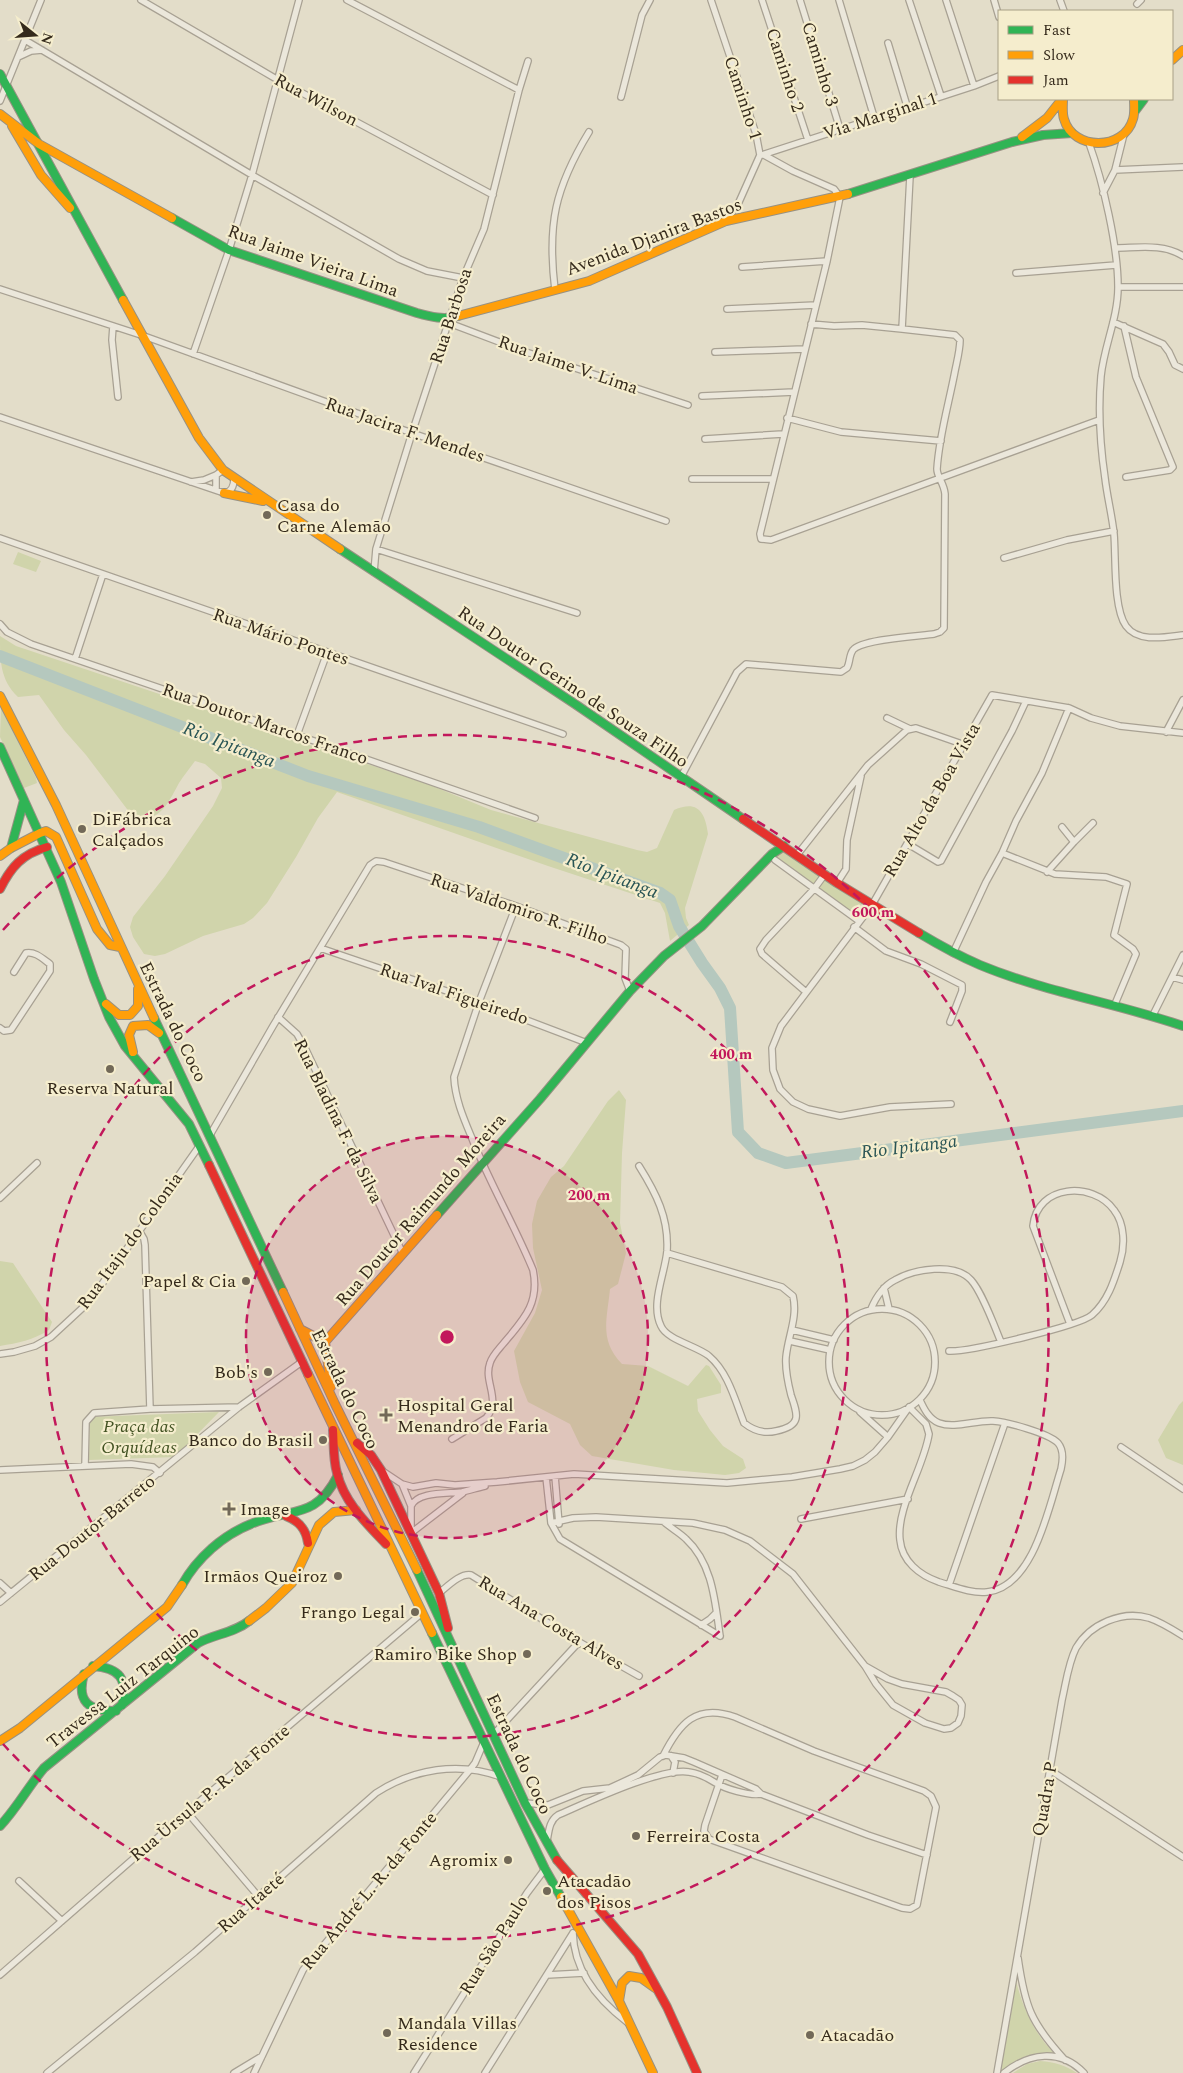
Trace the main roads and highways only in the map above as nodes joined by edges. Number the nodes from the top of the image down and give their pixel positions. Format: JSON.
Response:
{"nodes":[{"id":1,"x":1183,"y":50,"type":"edge"},
{"id":2,"x":1173,"y":59,"type":"edge"},
{"id":3,"x":0,"y":74,"type":"edge"},
{"id":4,"x":1062,"y":100,"type":"edge"},
{"id":5,"x":1063,"y":100,"type":"edge"},
{"id":6,"x":1134,"y":100,"type":"edge"},
{"id":7,"x":1143,"y":100,"type":"edge"},
{"id":8,"x":1135,"y":111,"type":"junction"},
{"id":9,"x":0,"y":114,"type":"edge"},
{"id":10,"x":10,"y":122,"type":"junction"},
{"id":11,"x":1072,"y":133,"type":"junction"},
{"id":12,"x":1012,"y":142,"type":"junction"},
{"id":13,"x":39,"y":144,"type":"junction"},
{"id":14,"x":77,"y":214,"type":"junction"},
{"id":15,"x":450,"y":320,"type":"joint"},
{"id":16,"x":220,"y":491,"type":"road end"},
{"id":17,"x":269,"y":502,"type":"junction"},
{"id":18,"x":0,"y":696,"type":"edge"},
{"id":19,"x":0,"y":747,"type":"edge"},
{"id":20,"x":24,"y":800,"type":"junction"},
{"id":21,"x":40,"y":833,"type":"junction"},
{"id":22,"x":773,"y":839,"type":"junction"},
{"id":23,"x":784,"y":846,"type":"junction"},
{"id":24,"x":47,"y":847,"type":"junction"},
{"id":25,"x":11,"y":848,"type":"junction"},
{"id":26,"x":0,"y":857,"type":"edge"},
{"id":27,"x":774,"y":857,"type":"junction"},
{"id":28,"x":11,"y":867,"type":"junction"},
{"id":29,"x":0,"y":889,"type":"edge"},
{"id":30,"x":120,"y":947,"type":"junction"},
{"id":31,"x":137,"y":984,"type":"junction"},
{"id":32,"x":102,"y":999,"type":"junction"},
{"id":33,"x":1183,"y":1026,"type":"edge"},
{"id":34,"x":164,"y":1037,"type":"junction"},
{"id":35,"x":133,"y":1055,"type":"junction"},
{"id":36,"x":300,"y":1329,"type":"junction"},
{"id":37,"x":325,"y":1342,"type":"junction"},
{"id":38,"x":335,"y":1404,"type":"junction"},
{"id":39,"x":332,"y":1421,"type":"junction"},
{"id":40,"x":353,"y":1440,"type":"junction"},
{"id":41,"x":338,"y":1475,"type":"junction"},
{"id":42,"x":356,"y":1510,"type":"junction"},
{"id":43,"x":286,"y":1516,"type":"junction"},
{"id":44,"x":307,"y":1547,"type":"junction"},
{"id":45,"x":392,"y":1550,"type":"junction"},
{"id":46,"x":454,"y":1650,"type":"junction"},
{"id":47,"x":94,"y":1666,"type":"junction"},
{"id":48,"x":84,"y":1674,"type":"junction"},
{"id":49,"x":122,"y":1705,"type":"junction"},
{"id":50,"x":116,"y":1711,"type":"junction"},
{"id":51,"x":0,"y":1741,"type":"edge"},
{"id":52,"x":0,"y":1826,"type":"edge"},
{"id":53,"x":658,"y":1990,"type":"junction"},
{"id":54,"x":619,"y":2001,"type":"junction"},
{"id":55,"x":653,"y":2073,"type":"edge"},
{"id":56,"x":697,"y":2073,"type":"edge"}],
"edges":[{"from":1,"to":2,"type":"main road"},
{"from":3,"to":13,"type":"main road","name":"Rua Doutor Gerino de Souza Filho"},
{"from":4,"to":12,"type":"main road","name":"Avenida Djanira Bastos"},
{"from":5,"to":11,"type":"main road"},
{"from":6,"to":8,"type":"main road"},
{"from":7,"to":8,"type":"main road"},
{"from":8,"to":11,"type":"main road"},
{"from":9,"to":10,"type":"main road","name":"Rua Jaime Vieira Lima"},
{"from":10,"to":13,"type":"main road","name":"Rua Jaime Vieira Lima"},
{"from":10,"to":14,"type":"main road","name":"Rua Doutor Gerino de Souza Filho"},
{"from":11,"to":12,"type":"main road","name":"Avenida Djanira Bastos"},
{"from":12,"to":15,"type":"main road","name":"Avenida Djanira Bastos"},
{"from":13,"to":14,"type":"main road","name":"Rua Doutor Gerino de Souza Filho"},
{"from":13,"to":15,"type":"main road","name":"Rua Jaime Vieira Lima"},
{"from":14,"to":17,"type":"main road","name":"Rua Doutor Gerino de Souza Filho"},
{"from":16,"to":17,"type":"main road"},
{"from":17,"to":22,"type":"main road","name":"Rua Doutor Gerino de Souza Filho"},
{"from":18,"to":30,"type":"main road","name":"Estrada do Coco"},
{"from":19,"to":20,"type":"main road","name":"Estrada do Coco"},
{"from":20,"to":21,"type":"main road","name":"Estrada do Coco"},
{"from":20,"to":25,"type":"main road"},
{"from":21,"to":24,"type":"main road","name":"Estrada do Coco"},
{"from":21,"to":25,"type":"main road"},
{"from":21,"to":30,"type":"main road"},
{"from":22,"to":23,"type":"main road","name":"Rua Doutor Gerino de Souza Filho"},
{"from":22,"to":27,"type":"main road"},
{"from":23,"to":27,"type":"main road","name":"Rua Doutor Raimundo Moreira"},
{"from":23,"to":33,"type":"main road","name":"Rua Doutor Gerino de Souza Filho"},
{"from":24,"to":28,"type":"main road"},
{"from":24,"to":32,"type":"main road","name":"Estrada do Coco"},
{"from":25,"to":26,"type":"main road"},
{"from":26,"to":28,"type":"main road"},
{"from":27,"to":37,"type":"main road","name":"Rua Doutor Raimundo Moreira"},
{"from":28,"to":29,"type":"main road"},
{"from":30,"to":31,"type":"main road","name":"Estrada do Coco"},
{"from":31,"to":32,"type":"main road"},
{"from":31,"to":34,"type":"main road","name":"Estrada do Coco"},
{"from":32,"to":35,"type":"main road","name":"Estrada do Coco"},
{"from":34,"to":35,"type":"main road"},
{"from":34,"to":36,"type":"main road","name":"Estrada do Coco"},
{"from":35,"to":39,"type":"main road","name":"Estrada do Coco"},
{"from":36,"to":37,"type":"main road"},
{"from":36,"to":38,"type":"main road","name":"Estrada do Coco"},
{"from":37,"to":38,"type":"main road"},
{"from":38,"to":40,"type":"main road","name":"Estrada do Coco"},
{"from":39,"to":41,"type":"main road"},
{"from":39,"to":45,"type":"main road","name":"Estrada do Coco"},
{"from":40,"to":46,"type":"main road","name":"Estrada do Coco"},
{"from":40,"to":46,"type":"main road"},
{"from":41,"to":42,"type":"main road"},
{"from":41,"to":43,"type":"main road","name":"Travessa Luiz Tarquino"},
{"from":42,"to":44,"type":"main road","name":"Travessa Luiz Tarquino"},
{"from":42,"to":45,"type":"main road"},
{"from":43,"to":44,"type":"main road"},
{"from":43,"to":47,"type":"main road","name":"Travessa Luiz Tarquino"},
{"from":44,"to":49,"type":"main road","name":"Travessa Luiz Tarquino"},
{"from":45,"to":54,"type":"main road","name":"Estrada do Coco"},
{"from":46,"to":53,"type":"main road","name":"Estrada do Coco"},
{"from":47,"to":48,"type":"main road","name":"Travessa Luiz Tarquino"},
{"from":47,"to":49,"type":"main road"},
{"from":48,"to":50,"type":"main road"},
{"from":48,"to":51,"type":"main road","name":"Travessa Luiz Tarquino"},
{"from":49,"to":50,"type":"main road","name":"Travessa Luiz Tarquino"},
{"from":50,"to":52,"type":"main road","name":"Travessa Luiz Tarquino"},
{"from":53,"to":54,"type":"main road"},
{"from":53,"to":56,"type":"main road","name":"Estrada do Coco"},
{"from":54,"to":55,"type":"main road","name":"Estrada do Coco"}]}
